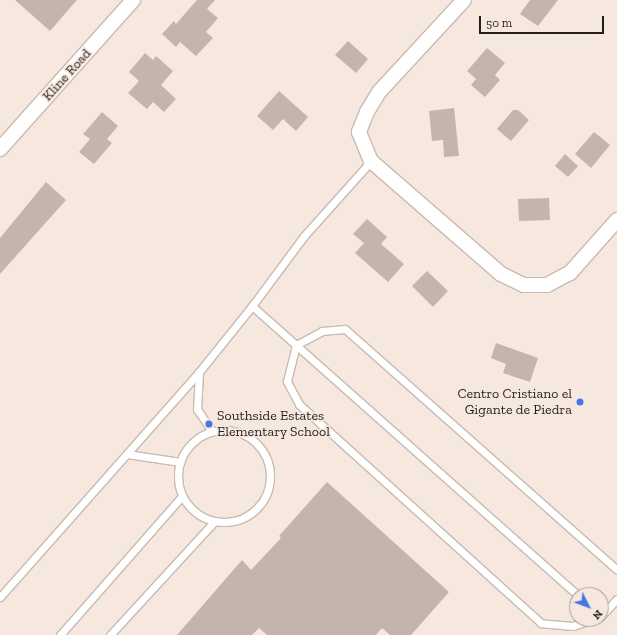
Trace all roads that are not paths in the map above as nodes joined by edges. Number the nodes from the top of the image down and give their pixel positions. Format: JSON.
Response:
{"nodes":[{"id":1,"x":133,"y":0,"type":"edge"},
{"id":2,"x":464,"y":0,"type":"edge"},
{"id":3,"x":0,"y":149,"type":"edge"},
{"id":4,"x":371,"y":161,"type":"junction"},
{"id":5,"x":617,"y":220,"type":"edge"},
{"id":6,"x":252,"y":306,"type":"junction"},
{"id":7,"x":296,"y":345,"type":"junction"},
{"id":8,"x":199,"y":372,"type":"junction"},
{"id":9,"x":212,"y":431,"type":"junction"},
{"id":10,"x":127,"y":454,"type":"junction"},
{"id":11,"x":180,"y":462,"type":"junction"},
{"id":12,"x":182,"y":496,"type":"junction"},
{"id":13,"x":214,"y":522,"type":"junction"},
{"id":14,"x":617,"y":570,"type":"edge"},
{"id":15,"x":569,"y":588,"type":"edge"},
{"id":16,"x":0,"y":597,"type":"edge"},
{"id":17,"x":617,"y":599,"type":"edge"},
{"id":18,"x":609,"y":608,"type":"edge"},
{"id":19,"x":569,"y":626,"type":"edge"},
{"id":20,"x":60,"y":635,"type":"edge"},
{"id":21,"x":110,"y":635,"type":"edge"}],
"edges":[{"from":1,"to":3,"type":"street","name":"Kline Road"},
{"from":2,"to":4,"type":"street"},
{"from":4,"to":5,"type":"street"},
{"from":4,"to":6,"type":"lane"},
{"from":6,"to":7,"type":"lane"},
{"from":6,"to":8,"type":"lane"},
{"from":7,"to":14,"type":"lane"},
{"from":7,"to":15,"type":"lane"},
{"from":7,"to":19,"type":"lane"},
{"from":8,"to":9,"type":"lane"},
{"from":8,"to":10,"type":"lane"},
{"from":9,"to":11,"type":"lane"},
{"from":9,"to":13,"type":"lane"},
{"from":10,"to":11,"type":"lane"},
{"from":10,"to":16,"type":"lane"},
{"from":11,"to":12,"type":"lane"},
{"from":12,"to":13,"type":"lane"},
{"from":12,"to":20,"type":"lane"},
{"from":13,"to":21,"type":"lane"},
{"from":17,"to":18,"type":"lane"}]}
